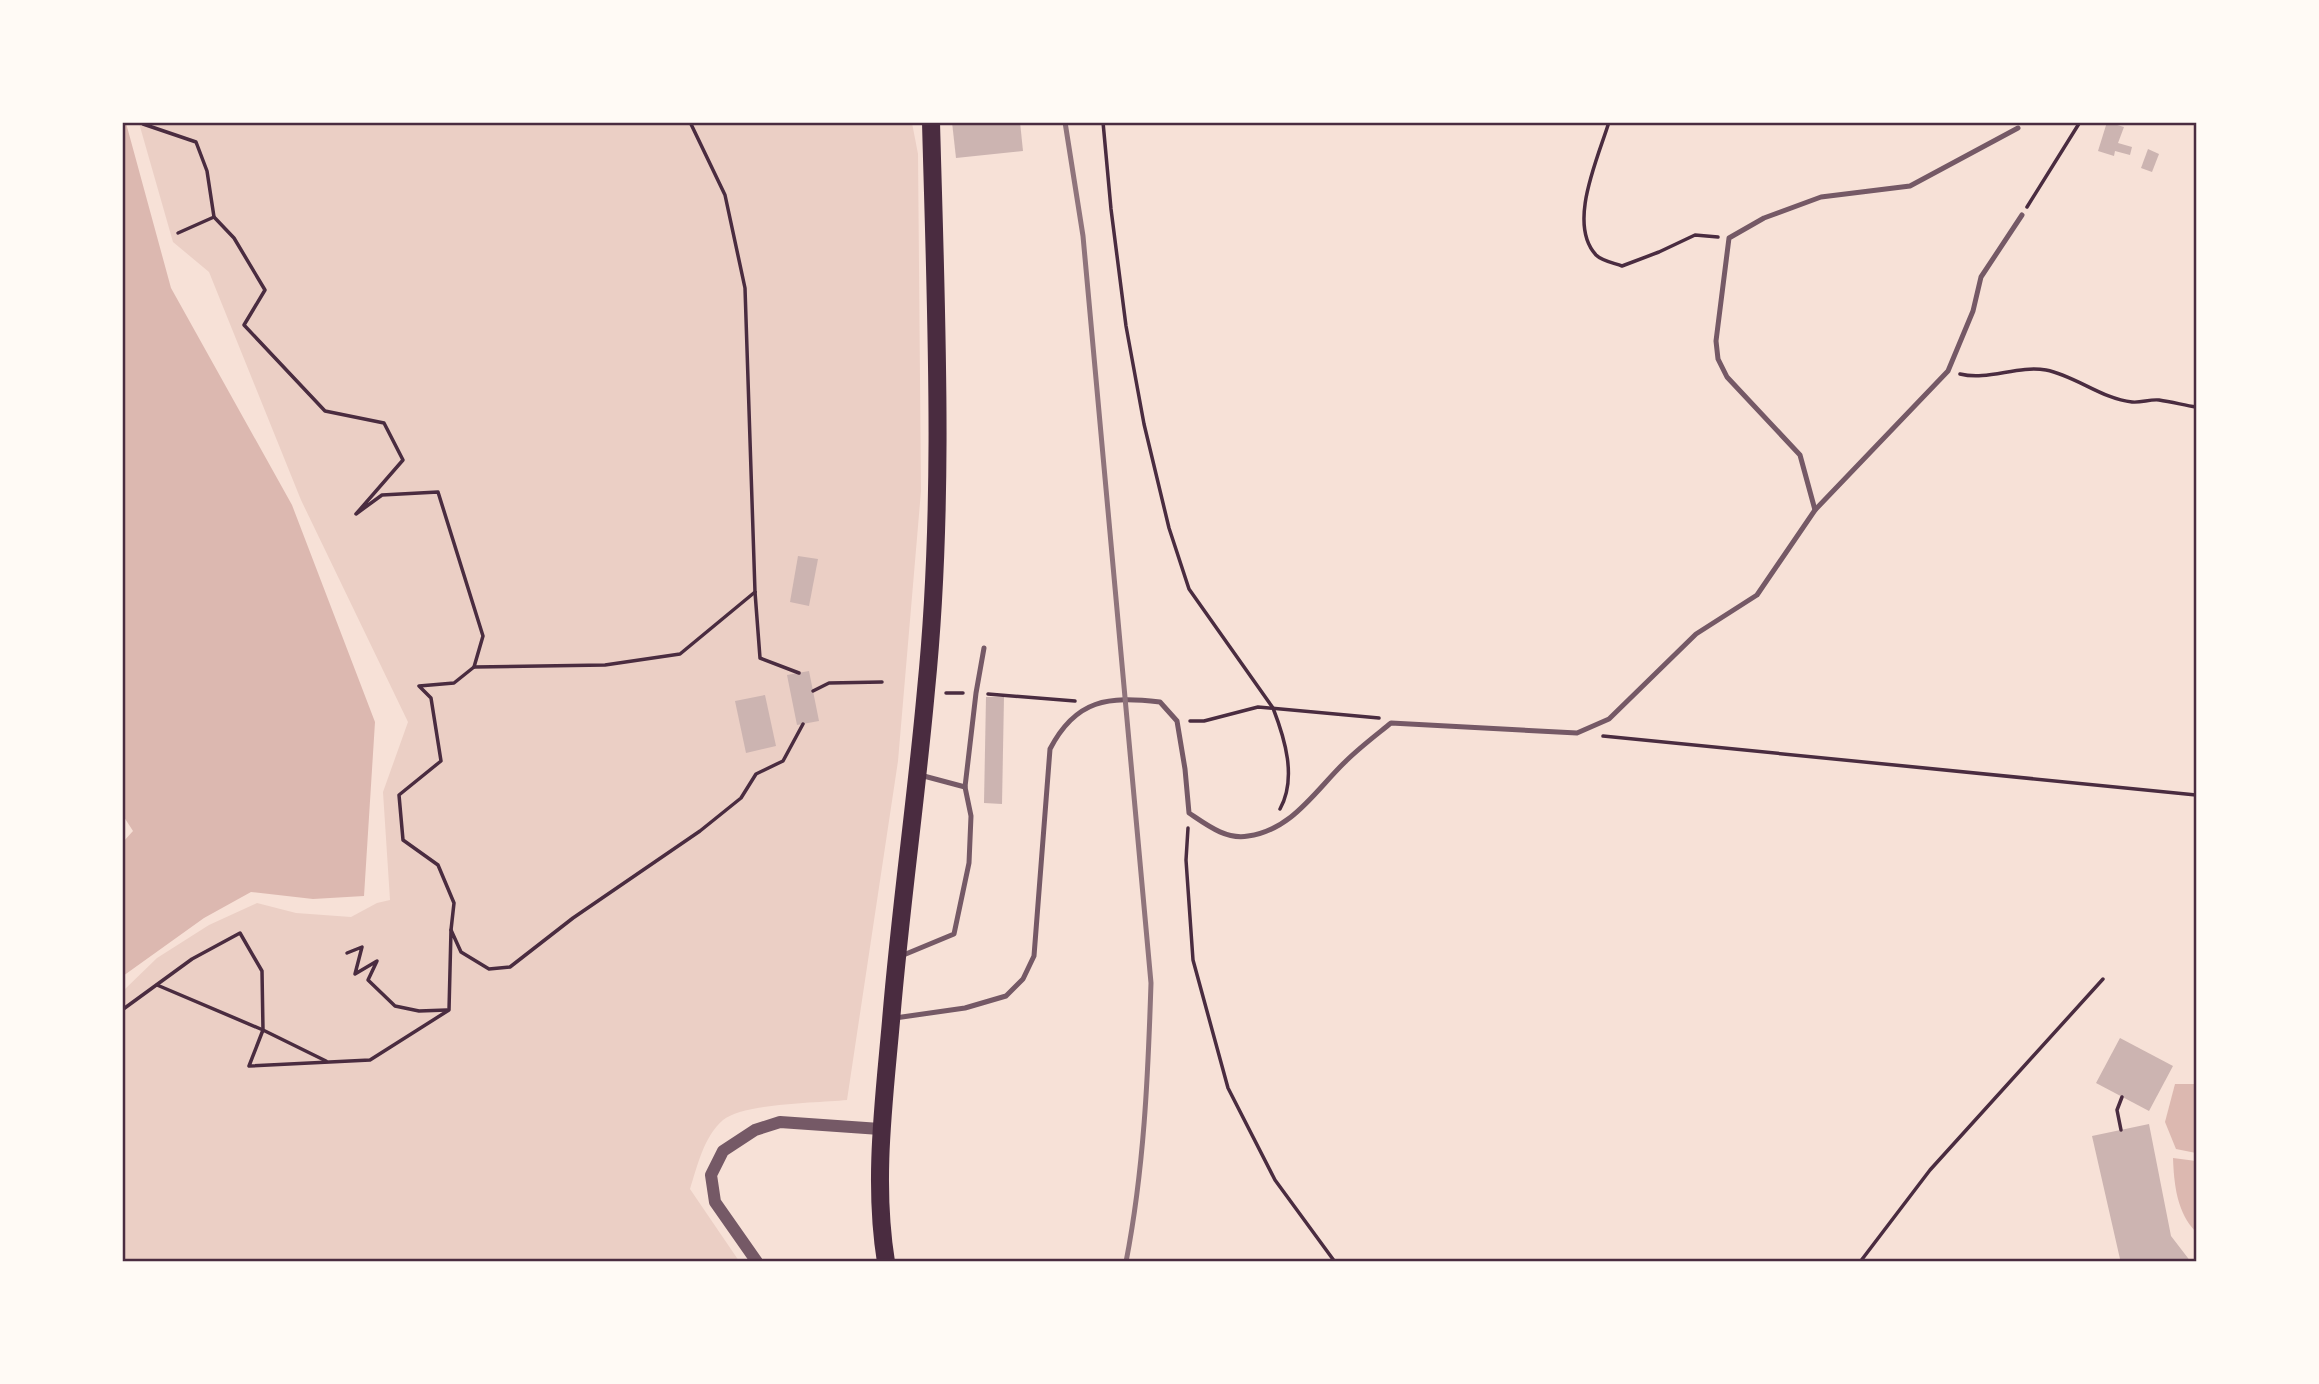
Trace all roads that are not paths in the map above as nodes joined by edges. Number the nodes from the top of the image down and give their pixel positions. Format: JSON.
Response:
{"nodes":[{"id":1,"x":931,"y":122,"type":"edge"},
{"id":2,"x":2018,"y":128,"type":"dead end"},
{"id":3,"x":2022,"y":215,"type":"road end"},
{"id":4,"x":1815,"y":510,"type":"junction"},
{"id":5,"x":984,"y":648,"type":"dead end"},
{"id":6,"x":917,"y":774,"type":"junction"},
{"id":7,"x":965,"y":787,"type":"junction"},
{"id":8,"x":895,"y":959,"type":"junction"},
{"id":9,"x":891,"y":1019,"type":"junction"},
{"id":10,"x":880,"y":1129,"type":"junction"},
{"id":11,"x":757,"y":1262,"type":"edge"},
{"id":12,"x":886,"y":1262,"type":"edge"}],
"edges":[{"from":1,"to":6,"type":"highway"},
{"from":2,"to":4,"type":"lane"},
{"from":3,"to":4,"type":"lane"},
{"from":4,"to":9,"type":"lane"},
{"from":5,"to":7,"type":"lane"},
{"from":6,"to":7,"type":"lane"},
{"from":6,"to":8,"type":"highway"},
{"from":7,"to":8,"type":"lane"},
{"from":8,"to":9,"type":"highway"},
{"from":9,"to":10,"type":"highway"},
{"from":10,"to":11,"type":"street"},
{"from":10,"to":12,"type":"highway"}]}
